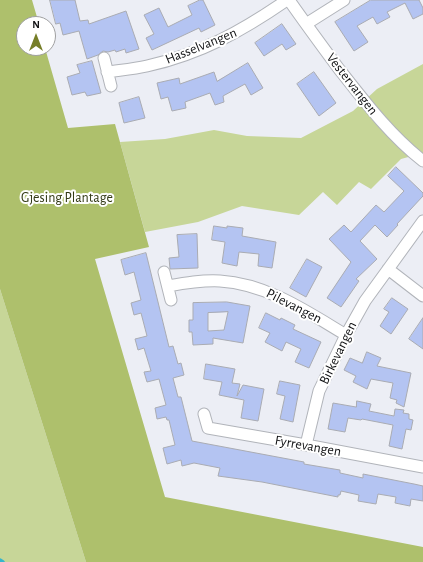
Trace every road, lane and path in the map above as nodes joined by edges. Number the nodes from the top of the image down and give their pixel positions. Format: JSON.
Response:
{"nodes":[{"id":1,"x":288,"y":0,"type":"edge"},
{"id":2,"x":344,"y":0,"type":"edge"},
{"id":3,"x":306,"y":24,"type":"junction"},
{"id":4,"x":104,"y":58,"type":"dead end"},
{"id":5,"x":108,"y":72,"type":"junction"},
{"id":6,"x":111,"y":86,"type":"dead end"},
{"id":7,"x":423,"y":161,"type":"edge"},
{"id":8,"x":423,"y":221,"type":"edge"},
{"id":9,"x":388,"y":269,"type":"junction"},
{"id":10,"x":164,"y":272,"type":"dead end"},
{"id":11,"x":168,"y":286,"type":"junction"},
{"id":12,"x":423,"y":296,"type":"edge"},
{"id":13,"x":171,"y":300,"type":"dead end"},
{"id":14,"x":346,"y":334,"type":"junction"},
{"id":15,"x":204,"y":414,"type":"dead end"},
{"id":16,"x":306,"y":445,"type":"junction"},
{"id":17,"x":423,"y":467,"type":"edge"}],
"edges":[{"from":1,"to":3,"type":"street","name":"Vestervangen"},
{"from":1,"to":5,"type":"street","name":"Hasselvangen"},
{"from":2,"to":3,"type":"street"},
{"from":3,"to":7,"type":"street","name":"Vestervangen"},
{"from":4,"to":5,"type":"street"},
{"from":5,"to":6,"type":"street"},
{"from":8,"to":9,"type":"street","name":"Birkevangen"},
{"from":9,"to":12,"type":"street"},
{"from":9,"to":14,"type":"street","name":"Birkevangen"},
{"from":10,"to":11,"type":"street"},
{"from":11,"to":13,"type":"street"},
{"from":11,"to":14,"type":"street","name":"Pilevangen"},
{"from":14,"to":16,"type":"street","name":"Birkevangen"},
{"from":15,"to":16,"type":"street","name":"Fyrrevangen"},
{"from":16,"to":17,"type":"street","name":"Fyrrevangen"}]}
